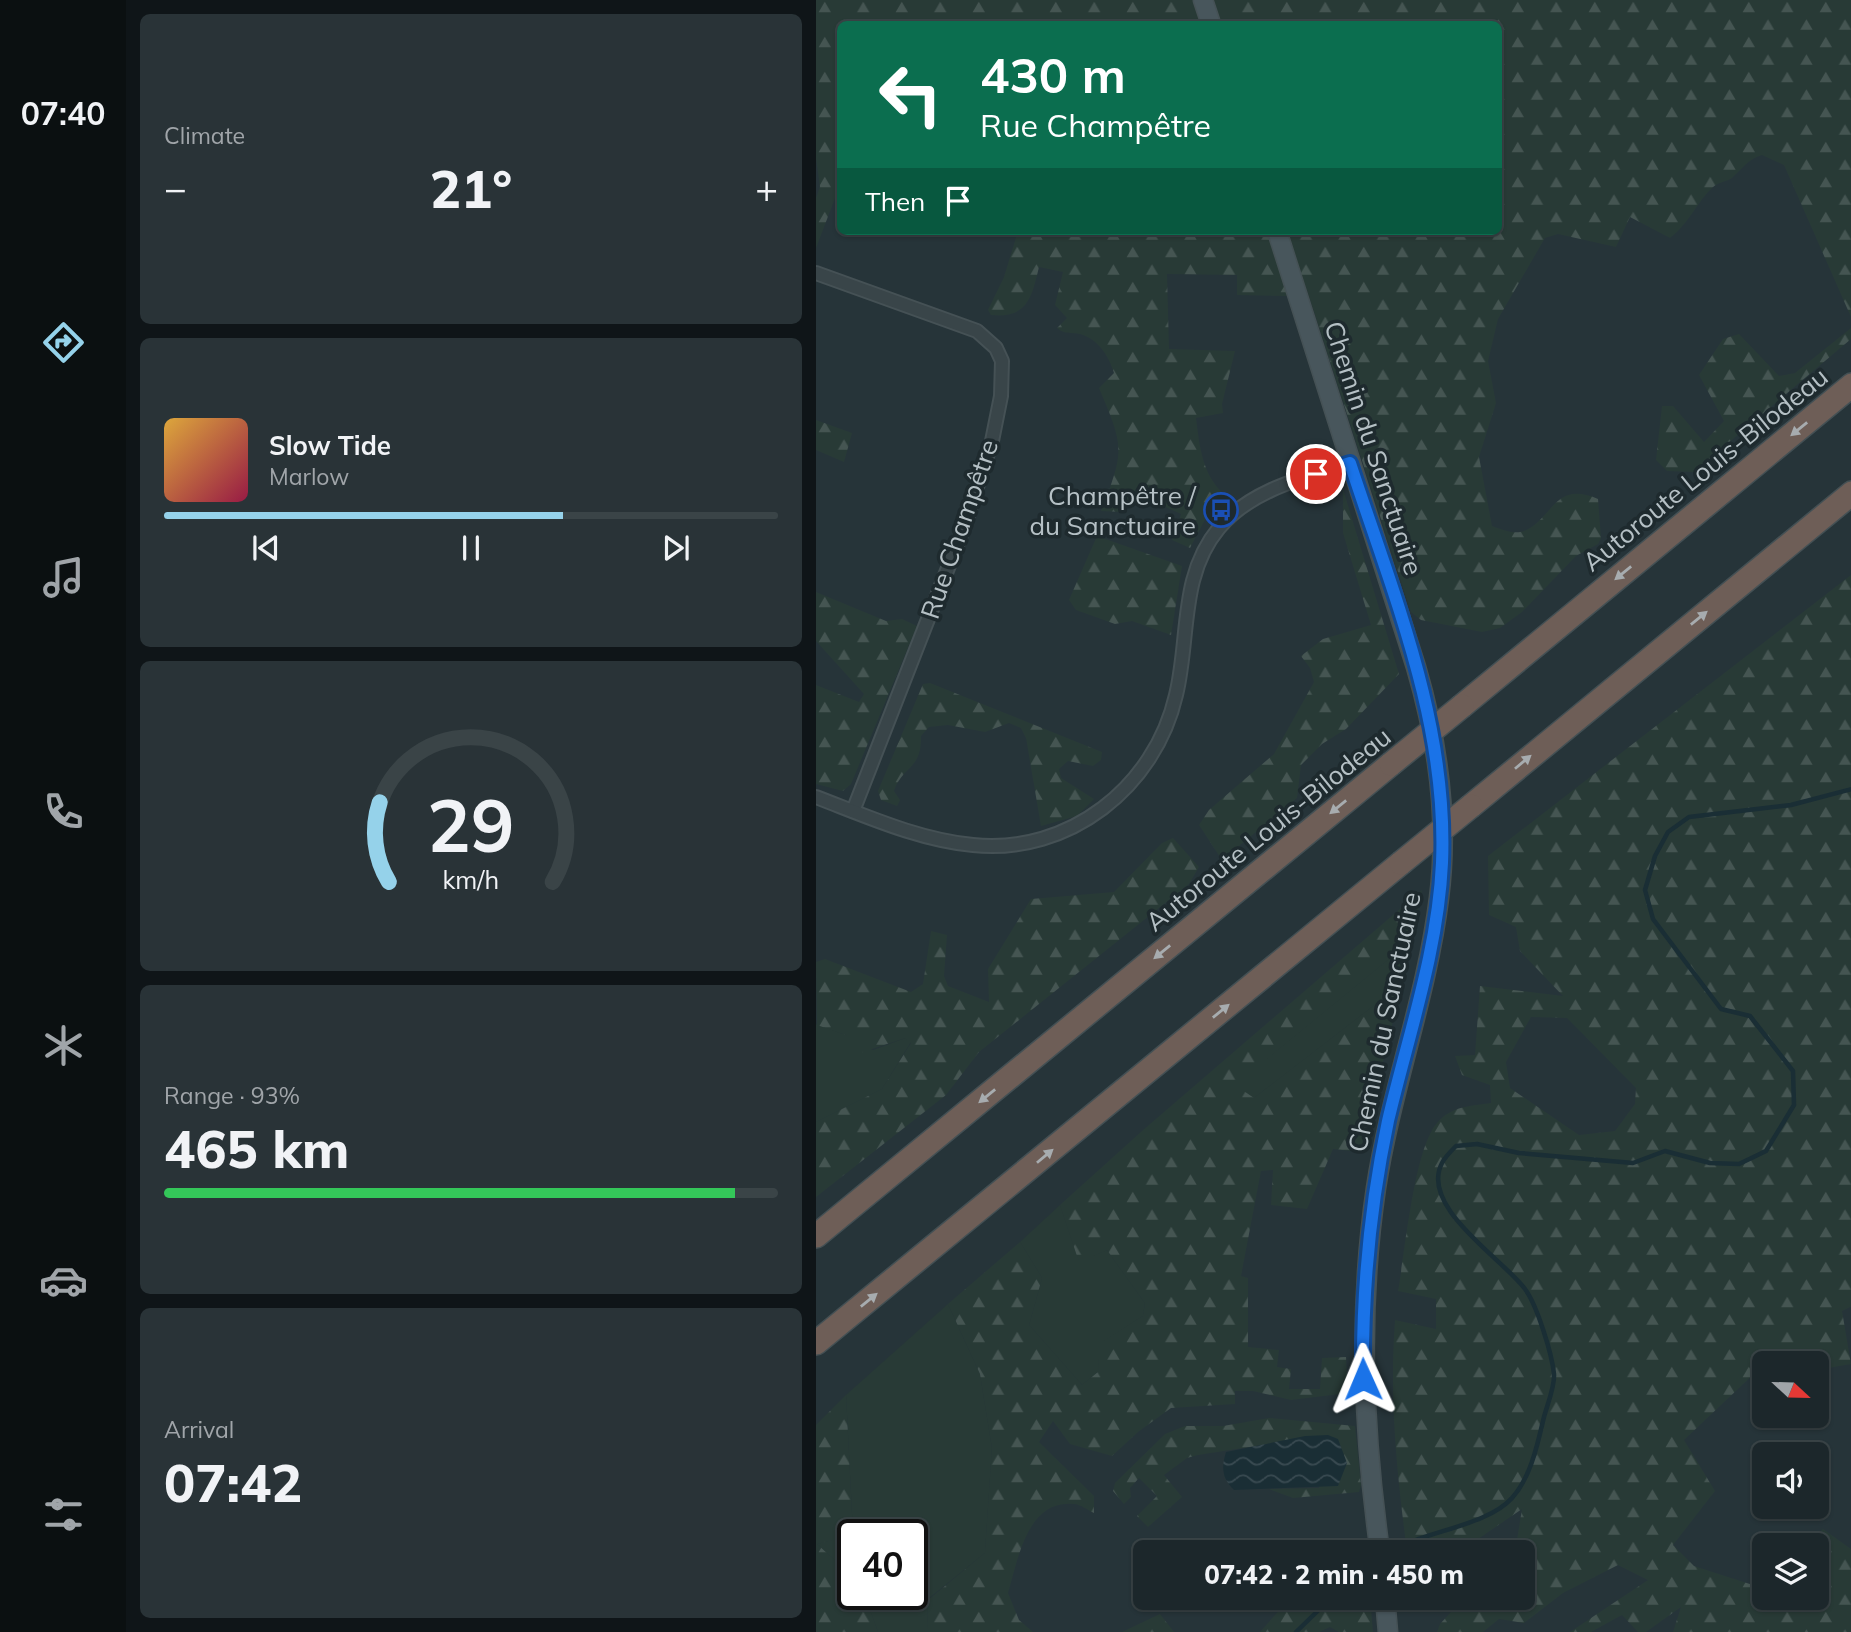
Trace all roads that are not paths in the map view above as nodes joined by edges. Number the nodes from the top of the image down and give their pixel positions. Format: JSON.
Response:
{"nodes":[{"id":1,"x":1203,"y":0,"type":"edge"},
{"id":2,"x":1210,"y":21,"type":"edge"},
{"id":3,"x":1278,"y":235,"type":"edge"},
{"id":4,"x":816,"y":273,"type":"edge"},
{"id":5,"x":1851,"y":385,"type":"edge"},
{"id":6,"x":1350,"y":463,"type":"junction"},
{"id":7,"x":1851,"y":493,"type":"edge"},
{"id":8,"x":816,"y":797,"type":"edge"},
{"id":9,"x":853,"y":811,"type":"junction"},
{"id":10,"x":816,"y":1236,"type":"edge"},
{"id":11,"x":816,"y":1343,"type":"edge"},
{"id":12,"x":1378,"y":1540,"type":"edge"},
{"id":13,"x":1386,"y":1610,"type":"edge"},
{"id":14,"x":1388,"y":1632,"type":"edge"}],
"edges":[{"from":1,"to":2,"type":"street"},
{"from":3,"to":6,"type":"street","name":"Chemin du Sanctuaire"},
{"from":4,"to":9,"type":"street","name":"Rue Champêtre"},
{"from":5,"to":10,"type":"highway","name":"Autoroute Louis-Bilodeau","one_way":true,"bridge":true},
{"from":6,"to":9,"type":"street"},
{"from":6,"to":12,"type":"street","name":"Chemin du Sanctuaire"},
{"from":11,"to":7,"type":"highway","one_way":true,"bridge":true},
{"from":8,"to":9,"type":"street"},
{"from":13,"to":14,"type":"street"}]}
